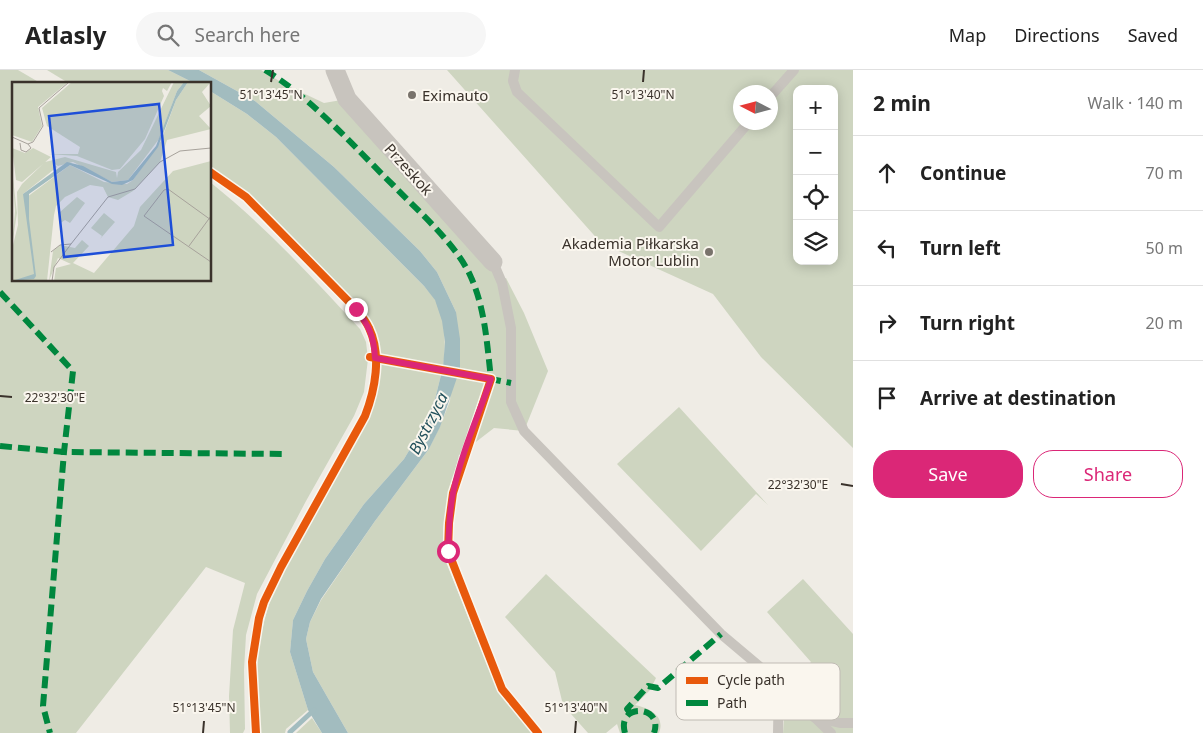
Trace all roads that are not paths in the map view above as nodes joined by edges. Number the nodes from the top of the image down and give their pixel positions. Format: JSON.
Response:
{"nodes":[{"id":1,"x":335,"y":70,"type":"edge"},
{"id":2,"x":515,"y":70,"type":"edge"},
{"id":3,"x":794,"y":70,"type":"edge"},
{"id":4,"x":778,"y":88,"type":"edge"},
{"id":5,"x":742,"y":130,"type":"edge"},
{"id":6,"x":493,"y":262,"type":"joint"},
{"id":7,"x":755,"y":663,"type":"edge"},
{"id":8,"x":778,"y":720,"type":"edge"},
{"id":9,"x":816,"y":720,"type":"edge"},
{"id":10,"x":826,"y":720,"type":"edge"},
{"id":11,"x":853,"y":723,"type":"edge"},
{"id":12,"x":778,"y":733,"type":"edge"},
{"id":13,"x":831,"y":733,"type":"edge"}],
"edges":[{"from":1,"to":6,"type":"street","name":"Przeskok"},
{"from":2,"to":5,"type":"lane"},
{"from":3,"to":4,"type":"lane"},
{"from":6,"to":7,"type":"lane"},
{"from":8,"to":12,"type":"lane"},
{"from":9,"to":13,"type":"lane"},
{"from":10,"to":11,"type":"lane"}]}
